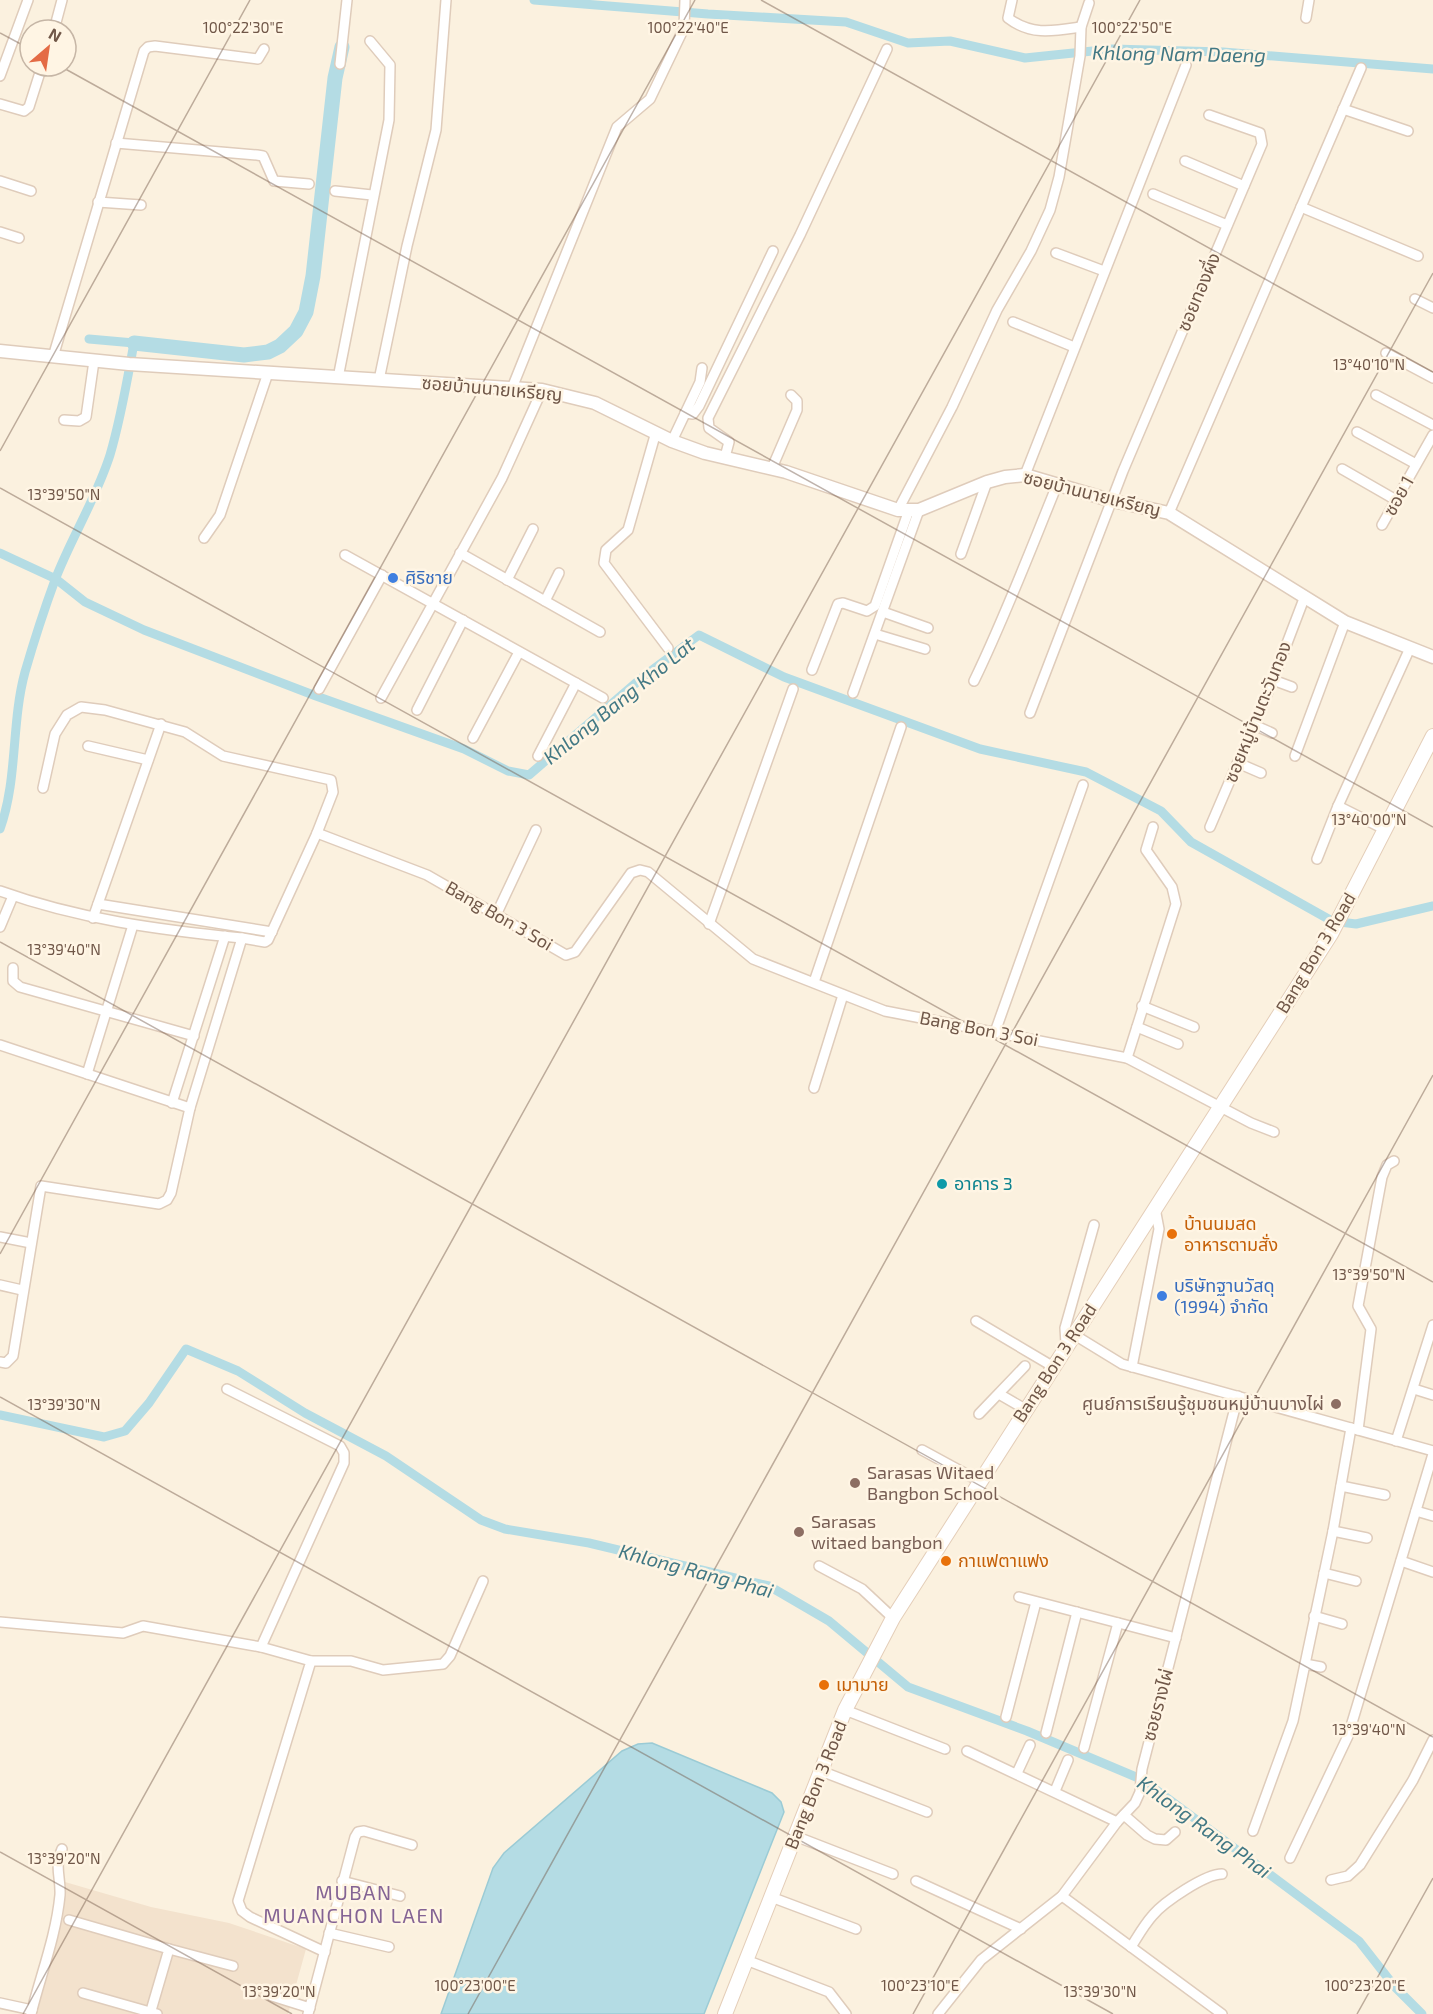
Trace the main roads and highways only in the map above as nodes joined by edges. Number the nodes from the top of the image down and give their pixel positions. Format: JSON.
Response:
{"nodes":[{"id":1,"x":1431,"y":744,"type":"edge"},
{"id":2,"x":725,"y":2014,"type":"edge"}],
"edges":[{"from":1,"to":2,"type":"main road","name":"Bang Bon 3 Road"}]}
